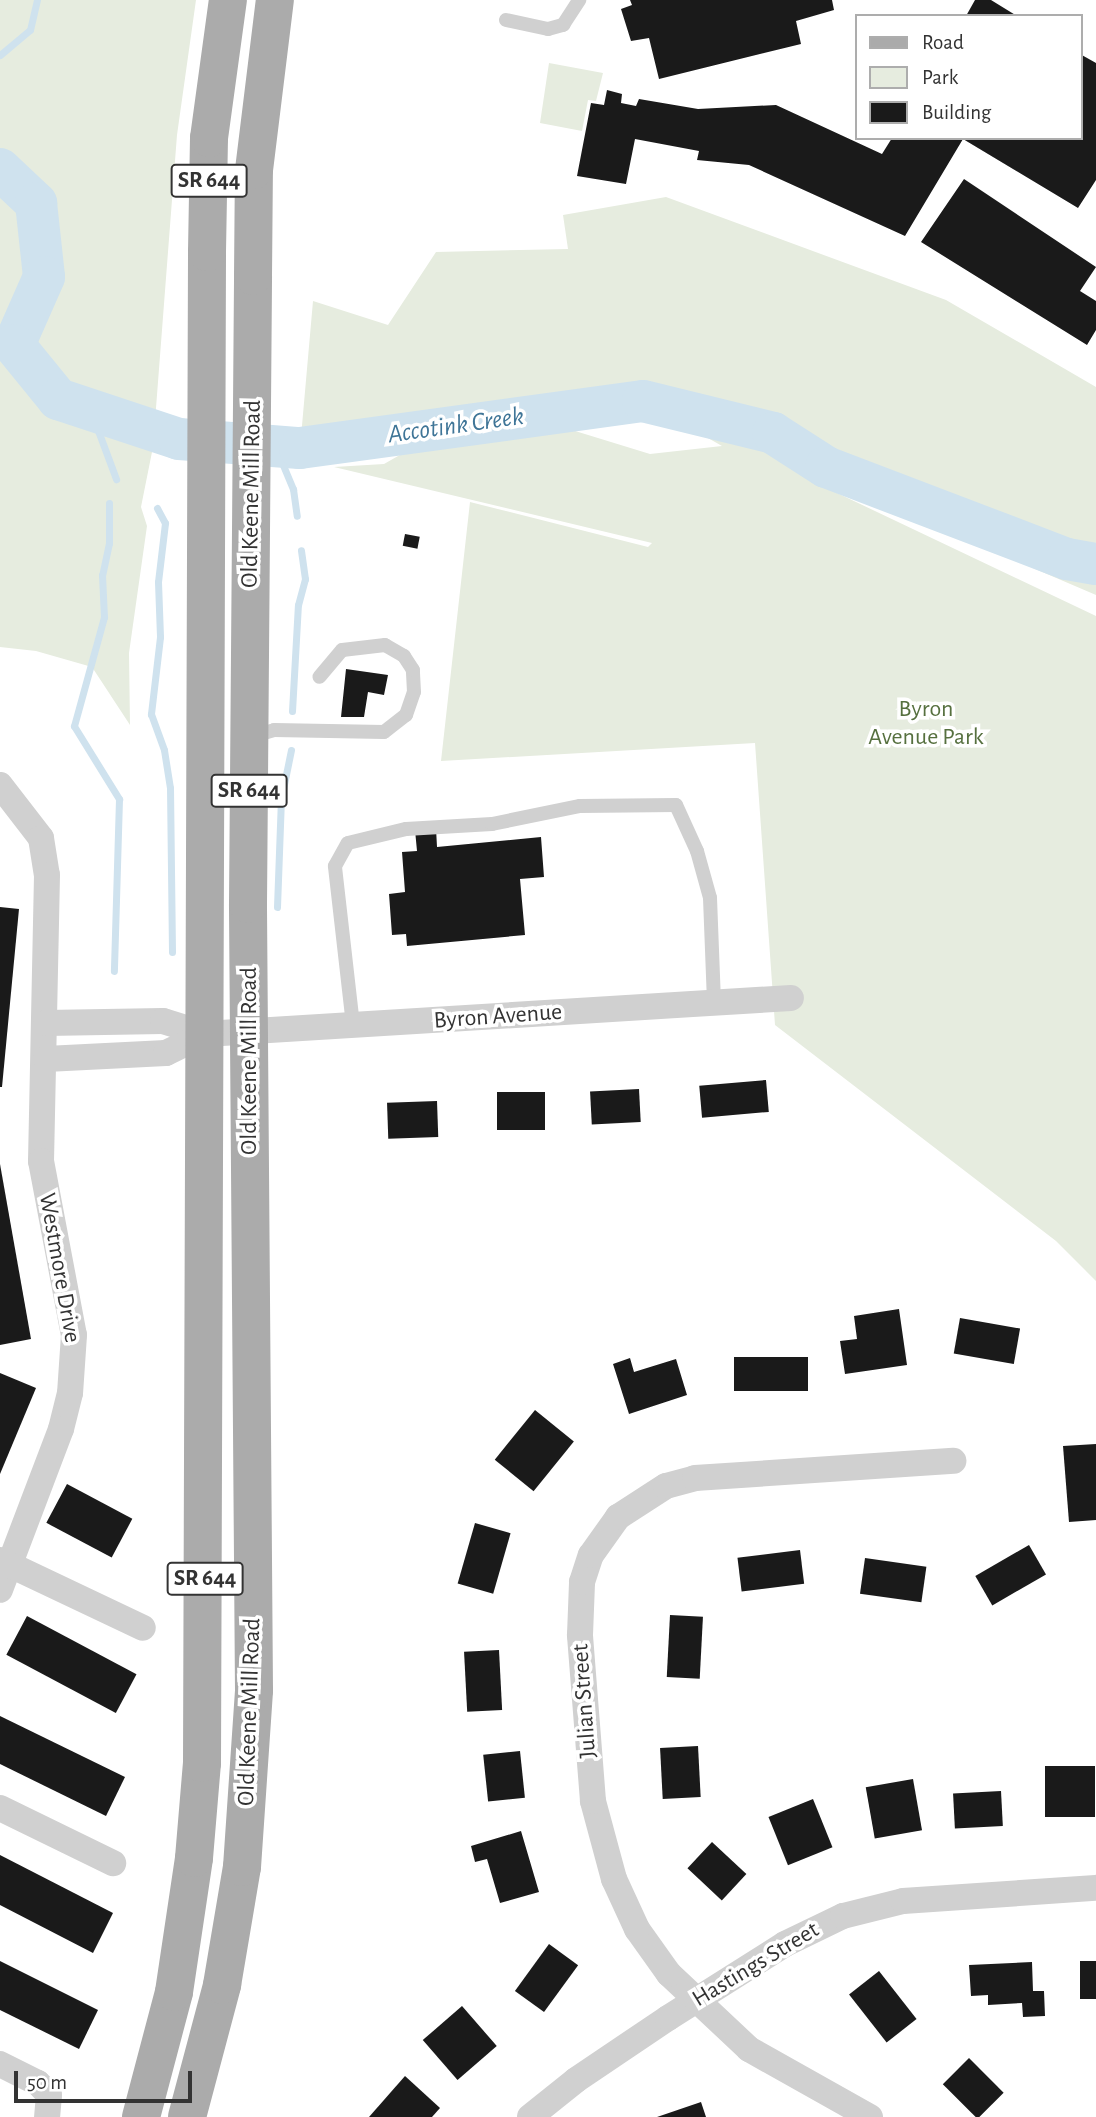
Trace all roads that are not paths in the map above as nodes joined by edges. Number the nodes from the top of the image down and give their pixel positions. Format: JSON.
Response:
{"nodes":[{"id":1,"x":228,"y":0,"type":"edge"},
{"id":2,"x":275,"y":0,"type":"edge"},
{"id":3,"x":579,"y":0,"type":"edge"},
{"id":4,"x":506,"y":20,"type":"dead end"},
{"id":5,"x":319,"y":677,"type":"dead end"},
{"id":6,"x":249,"y":737,"type":"junction"},
{"id":7,"x":0,"y":785,"type":"edge"},
{"id":8,"x":791,"y":998,"type":"dead end"},
{"id":9,"x":714,"y":1003,"type":"junction"},
{"id":10,"x":46,"y":1023,"type":"junction"},
{"id":11,"x":354,"y":1026,"type":"junction"},
{"id":12,"x":251,"y":1031,"type":"junction"},
{"id":13,"x":205,"y":1034,"type":"junction"},
{"id":14,"x":46,"y":1059,"type":"junction"},
{"id":15,"x":953,"y":1461,"type":"dead end"},
{"id":16,"x":4,"y":1562,"type":"edge"},
{"id":17,"x":0,"y":1590,"type":"edge"},
{"id":18,"x":143,"y":1628,"type":"dead end"},
{"id":19,"x":0,"y":1808,"type":"edge"},
{"id":20,"x":113,"y":1863,"type":"dead end"},
{"id":21,"x":1096,"y":1888,"type":"edge"},
{"id":22,"x":698,"y":2000,"type":"junction"},
{"id":23,"x":0,"y":2064,"type":"edge"},
{"id":24,"x":47,"y":2117,"type":"edge"},
{"id":25,"x":142,"y":2117,"type":"edge"},
{"id":26,"x":187,"y":2117,"type":"edge"},
{"id":27,"x":530,"y":2117,"type":"edge"},
{"id":28,"x":870,"y":2117,"type":"edge"}],
"edges":[{"from":1,"to":13,"type":"main road","name":"Old Keene Mill Road","number":"SR 644"},
{"from":2,"to":6,"type":"main road","name":"Old Keene Mill Road","number":"SR 644"},
{"from":3,"to":4,"type":"lane"},
{"from":5,"to":6,"type":"lane"},
{"from":6,"to":12,"type":"main road","name":"Old Keene Mill Road","number":"SR 644"},
{"from":7,"to":10,"type":"street","name":"Westmore Drive"},
{"from":8,"to":9,"type":"street","name":"Byron Avenue"},
{"from":9,"to":11,"type":"street","name":"Byron Avenue"},
{"from":9,"to":11,"type":"lane"},
{"from":10,"to":13,"type":"street"},
{"from":10,"to":14,"type":"street","name":"Westmore Drive"},
{"from":11,"to":12,"type":"street","name":"Byron Avenue"},
{"from":12,"to":13,"type":"street","name":"Byron Avenue"},
{"from":12,"to":26,"type":"main road","name":"Old Keene Mill Road","number":"SR 644"},
{"from":13,"to":14,"type":"street"},
{"from":13,"to":25,"type":"main road","name":"Old Keene Mill Road","number":"SR 644"},
{"from":14,"to":16,"type":"street","name":"Westmore Drive"},
{"from":15,"to":22,"type":"street","name":"Julian Street"},
{"from":16,"to":17,"type":"street","name":"Westmore Drive"},
{"from":16,"to":18,"type":"street"},
{"from":19,"to":20,"type":"street"},
{"from":21,"to":22,"type":"street","name":"Hastings Street"},
{"from":22,"to":27,"type":"street","name":"Hastings Street"},
{"from":22,"to":28,"type":"street","name":"Julian Street"},
{"from":23,"to":24,"type":"street"}]}
